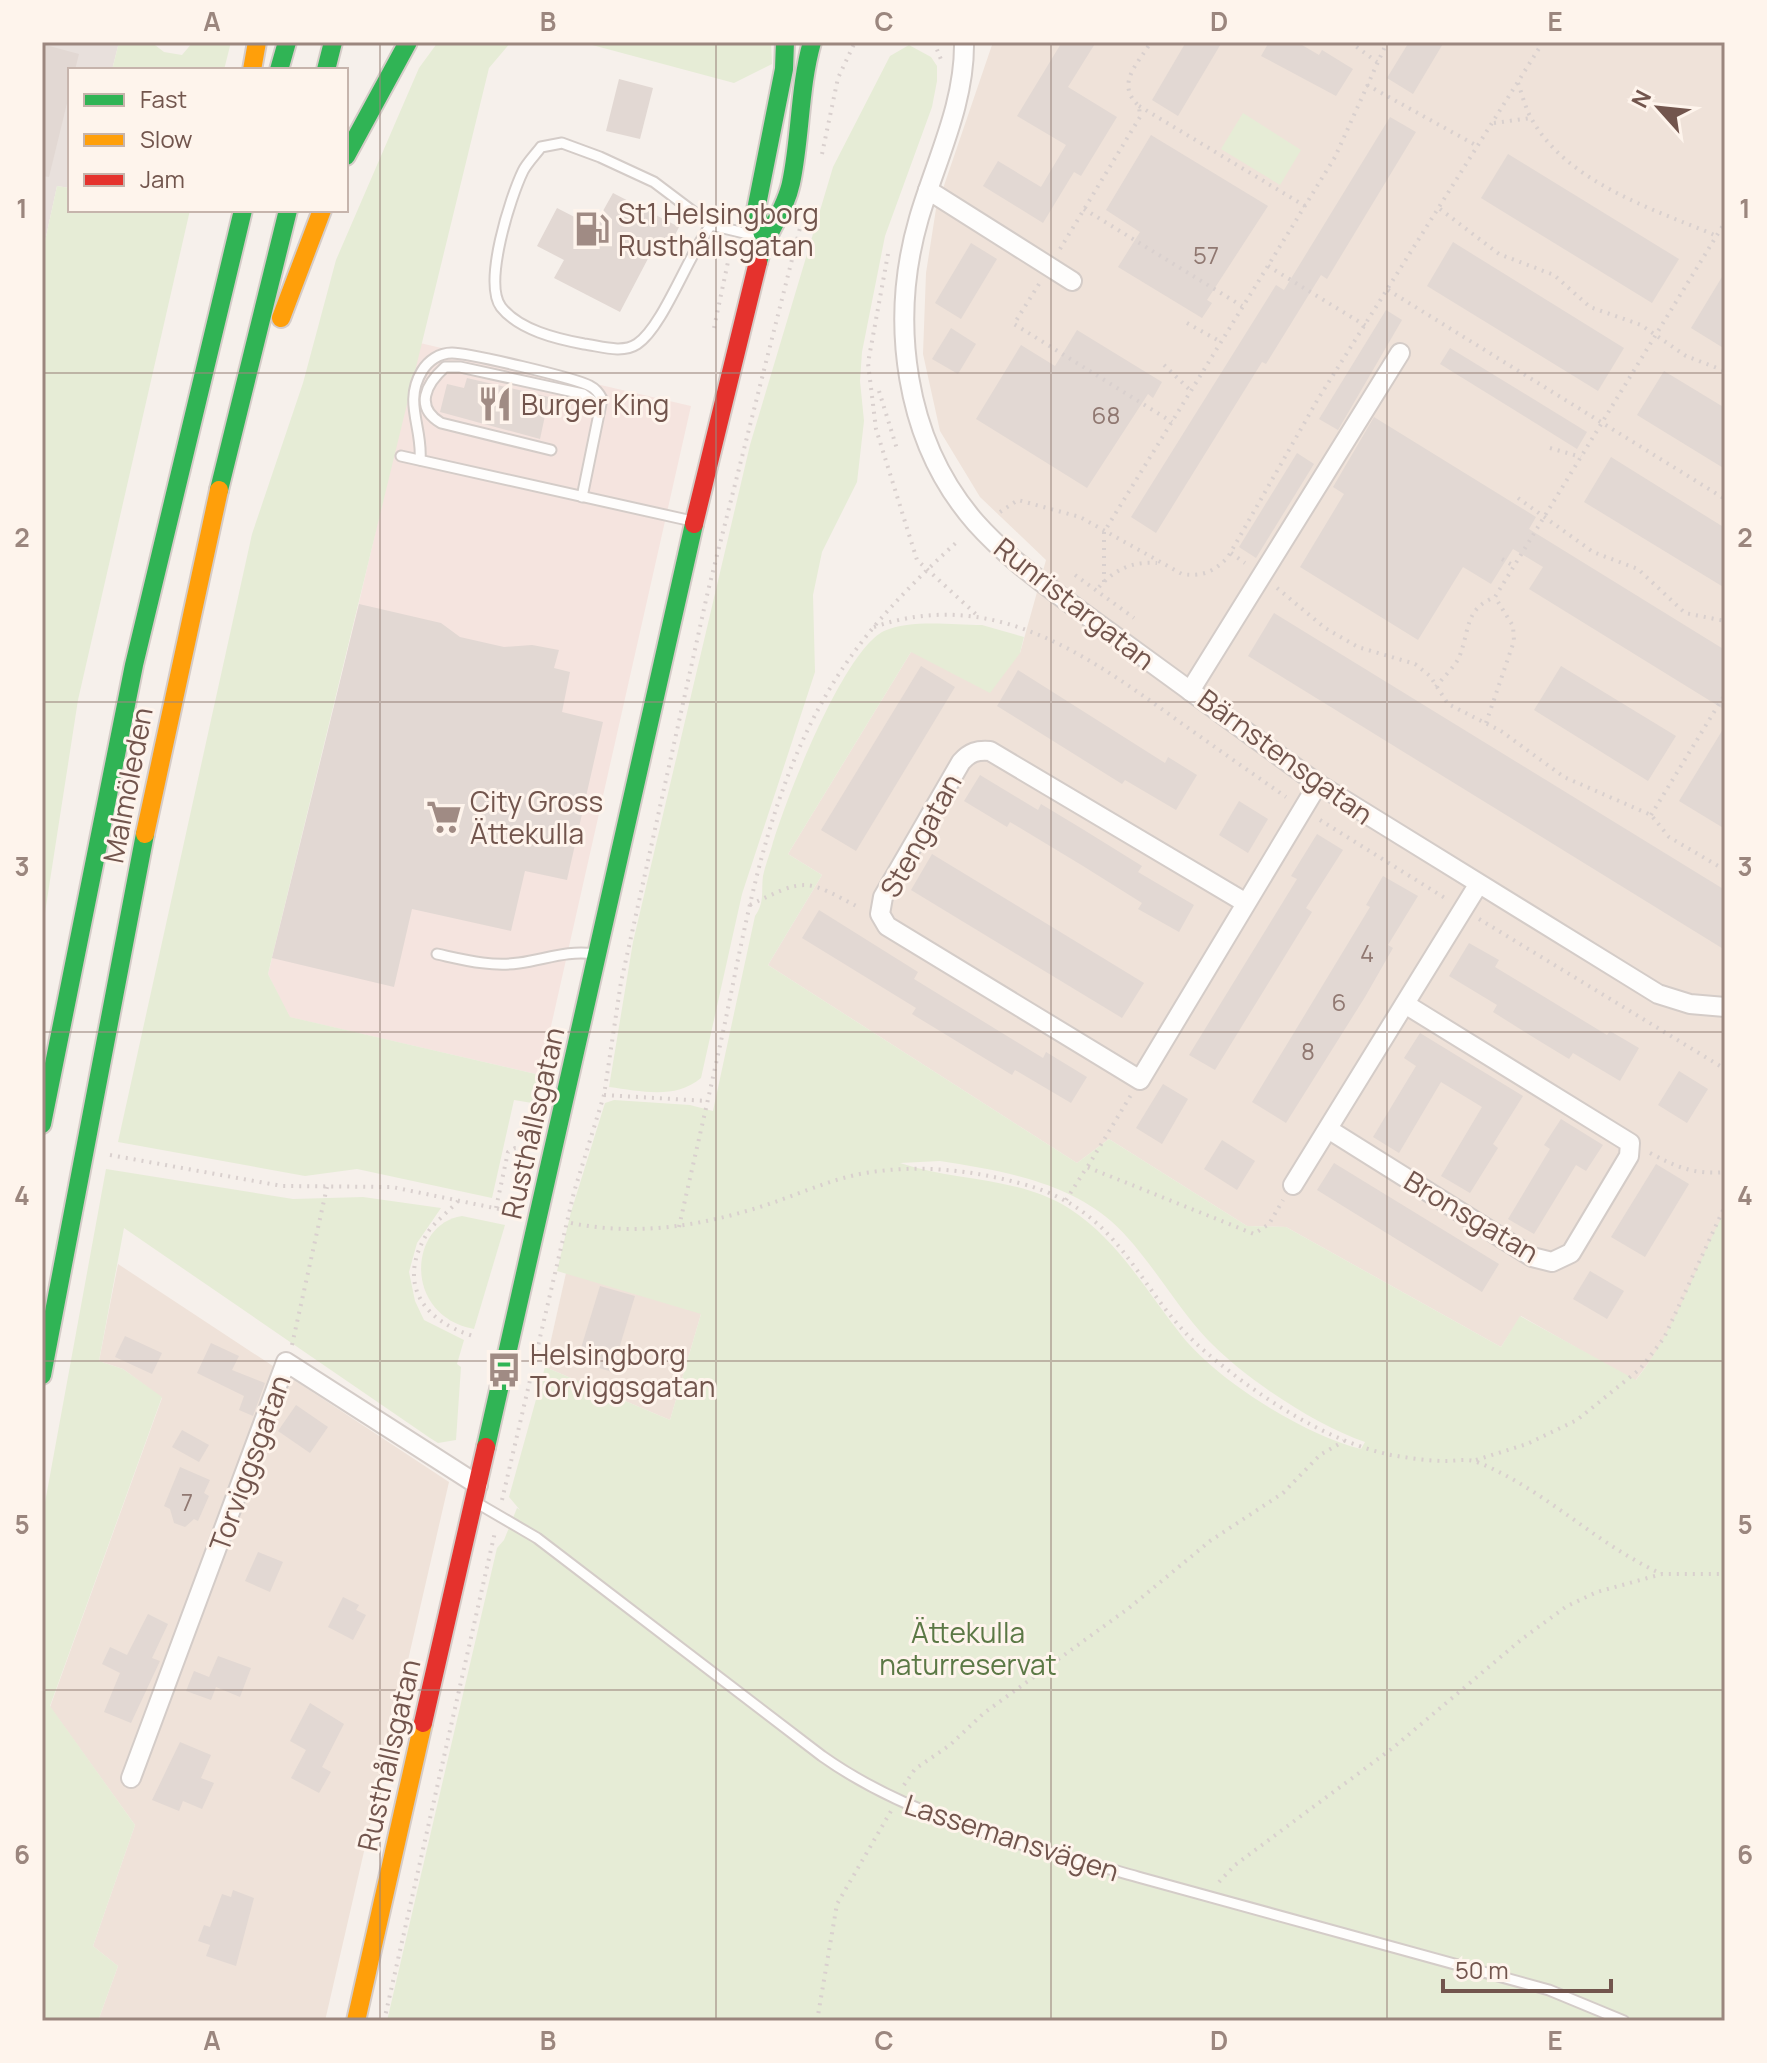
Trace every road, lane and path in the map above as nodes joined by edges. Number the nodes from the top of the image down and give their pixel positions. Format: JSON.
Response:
{"nodes":[{"id":1,"x":257,"y":42,"type":"edge"},
{"id":2,"x":287,"y":42,"type":"edge"},
{"id":3,"x":333,"y":42,"type":"edge"},
{"id":4,"x":408,"y":42,"type":"edge"},
{"id":5,"x":785,"y":42,"type":"edge"},
{"id":6,"x":812,"y":42,"type":"edge"},
{"id":7,"x":855,"y":42,"type":"edge"},
{"id":8,"x":964,"y":42,"type":"edge"},
{"id":9,"x":1151,"y":42,"type":"edge"},
{"id":10,"x":1350,"y":42,"type":"edge"},
{"id":11,"x":1387,"y":42,"type":"edge"},
{"id":12,"x":1543,"y":42,"type":"edge"},
{"id":13,"x":1377,"y":62,"type":"junction"},
{"id":14,"x":252,"y":68,"type":"edge"},
{"id":15,"x":280,"y":68,"type":"edge"},
{"id":16,"x":326,"y":68,"type":"edge"},
{"id":17,"x":1518,"y":83,"type":"junction"},
{"id":18,"x":1367,"y":85,"type":"junction"},
{"id":19,"x":1139,"y":106,"type":"junction"},
{"id":20,"x":1531,"y":118,"type":"junction"},
{"id":21,"x":1493,"y":123,"type":"junction"},
{"id":22,"x":1479,"y":147,"type":"junction"},
{"id":23,"x":348,"y":152,"type":"edge"},
{"id":24,"x":820,"y":164,"type":"dead end"},
{"id":25,"x":928,"y":190,"type":"junction"},
{"id":26,"x":1305,"y":206,"type":"junction"},
{"id":27,"x":1084,"y":209,"type":"junction"},
{"id":28,"x":1440,"y":209,"type":"junction"},
{"id":29,"x":226,"y":212,"type":"edge"},
{"id":30,"x":242,"y":212,"type":"edge"},
{"id":31,"x":288,"y":212,"type":"edge"},
{"id":32,"x":321,"y":212,"type":"edge"},
{"id":33,"x":803,"y":219,"type":"dead end"},
{"id":34,"x":1725,"y":222,"type":"edge"},
{"id":35,"x":711,"y":225,"type":"junction"},
{"id":36,"x":1717,"y":236,"type":"junction"},
{"id":37,"x":764,"y":238,"type":"junction"},
{"id":38,"x":1268,"y":266,"type":"junction"},
{"id":39,"x":1048,"y":268,"type":"junction"},
{"id":40,"x":1072,"y":281,"type":"dead end"},
{"id":41,"x":1388,"y":290,"type":"junction"},
{"id":42,"x":1243,"y":307,"type":"junction"},
{"id":43,"x":1187,"y":323,"type":"dead end"},
{"id":44,"x":1366,"y":326,"type":"junction"},
{"id":45,"x":1656,"y":334,"type":"junction"},
{"id":46,"x":1221,"y":342,"type":"junction"},
{"id":47,"x":1400,"y":353,"type":"dead end"},
{"id":48,"x":1164,"y":365,"type":"dead end"},
{"id":49,"x":1725,"y":371,"type":"edge"},
{"id":50,"x":879,"y":391,"type":"dead end"},
{"id":51,"x":1191,"y":391,"type":"junction"},
{"id":52,"x":599,"y":413,"type":"junction"},
{"id":53,"x":1172,"y":422,"type":"junction"},
{"id":54,"x":1602,"y":423,"type":"junction"},
{"id":55,"x":183,"y":448,"type":"junction"},
{"id":56,"x":1550,"y":448,"type":"dead end"},
{"id":57,"x":897,"y":449,"type":"dead end"},
{"id":58,"x":551,"y":450,"type":"dead end"},
{"id":59,"x":401,"y":456,"type":"dead end"},
{"id":60,"x":1581,"y":457,"type":"junction"},
{"id":61,"x":420,"y":460,"type":"junction"},
{"id":62,"x":582,"y":497,"type":"junction"},
{"id":63,"x":1518,"y":498,"type":"dead end"},
{"id":64,"x":1725,"y":499,"type":"edge"},
{"id":65,"x":214,"y":511,"type":"junction"},
{"id":66,"x":1000,"y":512,"type":"dead end"},
{"id":67,"x":1544,"y":517,"type":"junction"},
{"id":68,"x":695,"y":522,"type":"junction"},
{"id":69,"x":1104,"y":532,"type":"junction"},
{"id":70,"x":959,"y":540,"type":"dead end"},
{"id":71,"x":1502,"y":559,"type":"dead end"},
{"id":72,"x":1159,"y":564,"type":"junction"},
{"id":73,"x":1514,"y":566,"type":"junction"},
{"id":74,"x":1262,"y":574,"type":"junction"},
{"id":75,"x":1078,"y":577,"type":"dead end"},
{"id":76,"x":1104,"y":582,"type":"junction"},
{"id":77,"x":1099,"y":587,"type":"dead end"},
{"id":78,"x":1495,"y":597,"type":"junction"},
{"id":79,"x":1134,"y":618,"type":"dead end"},
{"id":80,"x":1725,"y":621,"type":"edge"},
{"id":81,"x":1436,"y":687,"type":"junction"},
{"id":82,"x":1190,"y":691,"type":"junction"},
{"id":83,"x":1725,"y":694,"type":"edge"},
{"id":84,"x":1486,"y":723,"type":"junction"},
{"id":85,"x":1318,"y":784,"type":"junction"},
{"id":86,"x":1651,"y":815,"type":"junction"},
{"id":87,"x":1725,"y":870,"type":"edge"},
{"id":88,"x":1478,"y":885,"type":"junction"},
{"id":89,"x":1246,"y":903,"type":"junction"},
{"id":90,"x":750,"y":905,"type":"junction"},
{"id":91,"x":880,"y":914,"type":"junction"},
{"id":92,"x":437,"y":954,"type":"dead end"},
{"id":93,"x":598,"y":955,"type":"junction"},
{"id":94,"x":1405,"y":1004,"type":"junction"},
{"id":95,"x":1725,"y":1007,"type":"edge"},
{"id":96,"x":1140,"y":1080,"type":"junction"},
{"id":97,"x":604,"y":1095,"type":"junction"},
{"id":98,"x":707,"y":1101,"type":"junction"},
{"id":99,"x":42,"y":1124,"type":"edge"},
{"id":100,"x":1328,"y":1129,"type":"junction"},
{"id":101,"x":1630,"y":1143,"type":"junction"},
{"id":102,"x":527,"y":1151,"type":"dead end"},
{"id":103,"x":108,"y":1155,"type":"dead end"},
{"id":104,"x":1087,"y":1167,"type":"junction"},
{"id":105,"x":1725,"y":1172,"type":"edge"},
{"id":106,"x":1293,"y":1185,"type":"joint"},
{"id":107,"x":327,"y":1187,"type":"junction"},
{"id":108,"x":1066,"y":1200,"type":"junction"},
{"id":109,"x":458,"y":1201,"type":"junction"},
{"id":110,"x":1725,"y":1206,"type":"edge"},
{"id":111,"x":496,"y":1208,"type":"junction"},
{"id":112,"x":509,"y":1211,"type":"dead end"},
{"id":113,"x":571,"y":1223,"type":"dead end"},
{"id":114,"x":679,"y":1227,"type":"junction"},
{"id":115,"x":473,"y":1336,"type":"dead end"},
{"id":116,"x":286,"y":1362,"type":"junction"},
{"id":117,"x":42,"y":1375,"type":"edge"},
{"id":118,"x":1344,"y":1441,"type":"junction"},
{"id":119,"x":1473,"y":1460,"type":"junction"},
{"id":120,"x":476,"y":1494,"type":"junction"},
{"id":121,"x":499,"y":1514,"type":"junction"},
{"id":122,"x":1662,"y":1574,"type":"junction"},
{"id":123,"x":1725,"y":1574,"type":"edge"},
{"id":124,"x":131,"y":1778,"type":"dead end"},
{"id":125,"x":897,"y":1800,"type":"junction"},
{"id":126,"x":1207,"y":1896,"type":"junction"},
{"id":127,"x":356,"y":2021,"type":"edge"},
{"id":128,"x":384,"y":2021,"type":"edge"},
{"id":129,"x":817,"y":2021,"type":"edge"},
{"id":130,"x":1624,"y":2021,"type":"edge"}],
"edges":[{"from":1,"to":14,"type":"main road"},
{"from":2,"to":15,"type":"main road"},
{"from":3,"to":16,"type":"main road"},
{"from":4,"to":23,"type":"main road"},
{"from":5,"to":37,"type":"main road","name":"Rusthållsgatan"},
{"from":6,"to":37,"type":"main road","name":"Rusthållsgatan"},
{"from":7,"to":24,"type":"path"},
{"from":8,"to":25,"type":"street","name":"Runristargatan"},
{"from":9,"to":19,"type":"path"},
{"from":10,"to":13,"type":"path"},
{"from":11,"to":13,"type":"path"},
{"from":12,"to":17,"type":"path"},
{"from":13,"to":18,"type":"path"},
{"from":17,"to":20,"type":"path"},
{"from":17,"to":21,"type":"path"},
{"from":18,"to":22,"type":"path"},
{"from":18,"to":26,"type":"path"},
{"from":19,"to":26,"type":"path"},
{"from":19,"to":27,"type":"path"},
{"from":20,"to":21,"type":"path"},
{"from":20,"to":36,"type":"path"},
{"from":21,"to":22,"type":"path"},
{"from":22,"to":28,"type":"path"},
{"from":25,"to":39,"type":"street"},
{"from":25,"to":82,"type":"street","name":"Runristargatan"},
{"from":26,"to":38,"type":"path"},
{"from":27,"to":39,"type":"path"},
{"from":27,"to":42,"type":"path"},
{"from":28,"to":41,"type":"path"},
{"from":28,"to":45,"type":"path"},
{"from":29,"to":55,"type":"main road"},
{"from":30,"to":55,"type":"main road","name":"Malmöleden"},
{"from":31,"to":65,"type":"main road","name":"Malmöleden"},
{"from":32,"to":65,"type":"main road"},
{"from":33,"to":97,"type":"path"},
{"from":34,"to":36,"type":"path"},
{"from":35,"to":35,"type":"lane"},
{"from":35,"to":37,"type":"lane"},
{"from":36,"to":45,"type":"path"},
{"from":37,"to":68,"type":"main road","name":"Rusthållsgatan"},
{"from":38,"to":42,"type":"path"},
{"from":38,"to":44,"type":"path"},
{"from":39,"to":40,"type":"street"},
{"from":39,"to":53,"type":"path"},
{"from":41,"to":44,"type":"path"},
{"from":41,"to":54,"type":"path"},
{"from":42,"to":46,"type":"path"},
{"from":43,"to":46,"type":"path"},
{"from":44,"to":72,"type":"path"},
{"from":45,"to":49,"type":"path"},
{"from":45,"to":54,"type":"path"},
{"from":46,"to":51,"type":"path"},
{"from":47,"to":74,"type":"street","name":"Bärnstensgatan"},
{"from":48,"to":51,"type":"path"},
{"from":50,"to":57,"type":"path"},
{"from":51,"to":53,"type":"path"},
{"from":52,"to":58,"type":"lane"},
{"from":52,"to":61,"type":"lane"},
{"from":52,"to":62,"type":"lane"},
{"from":53,"to":69,"type":"path"},
{"from":54,"to":60,"type":"path"},
{"from":54,"to":64,"type":"path"},
{"from":55,"to":99,"type":"main road","name":"Malmöleden"},
{"from":56,"to":60,"type":"path"},
{"from":59,"to":61,"type":"lane"},
{"from":60,"to":67,"type":"path"},
{"from":61,"to":62,"type":"lane"},
{"from":62,"to":68,"type":"lane"},
{"from":63,"to":67,"type":"path"},
{"from":65,"to":117,"type":"main road","name":"Malmöleden"},
{"from":66,"to":69,"type":"path"},
{"from":67,"to":73,"type":"path"},
{"from":67,"to":80,"type":"path"},
{"from":68,"to":93,"type":"main road","name":"Rusthållsgatan"},
{"from":69,"to":72,"type":"path"},
{"from":69,"to":76,"type":"path"},
{"from":70,"to":90,"type":"path"},
{"from":71,"to":73,"type":"path"},
{"from":72,"to":76,"type":"path"},
{"from":73,"to":78,"type":"path"},
{"from":74,"to":81,"type":"path"},
{"from":74,"to":82,"type":"street","name":"Bärnstensgatan"},
{"from":75,"to":79,"type":"path"},
{"from":76,"to":77,"type":"path"},
{"from":78,"to":81,"type":"path"},
{"from":78,"to":84,"type":"path"},
{"from":81,"to":84,"type":"path"},
{"from":82,"to":85,"type":"street","name":"Bärnstensgatan"},
{"from":83,"to":86,"type":"path"},
{"from":84,"to":86,"type":"path"},
{"from":85,"to":88,"type":"street","name":"Bärnstensgatan"},
{"from":85,"to":89,"type":"street"},
{"from":86,"to":87,"type":"path"},
{"from":88,"to":94,"type":"street"},
{"from":88,"to":95,"type":"street","name":"Bärnstensgatan"},
{"from":89,"to":91,"type":"street","name":"Stengatan"},
{"from":89,"to":96,"type":"street"},
{"from":90,"to":91,"type":"path"},
{"from":90,"to":98,"type":"path"},
{"from":91,"to":96,"type":"street","name":"Stengatan"},
{"from":92,"to":93,"type":"lane"},
{"from":93,"to":120,"type":"main road","name":"Rusthållsgatan"},
{"from":94,"to":100,"type":"street"},
{"from":94,"to":101,"type":"street"},
{"from":96,"to":104,"type":"path"},
{"from":97,"to":98,"type":"path"},
{"from":97,"to":121,"type":"path"},
{"from":98,"to":114,"type":"path"},
{"from":100,"to":101,"type":"street","name":"Bronsgatan"},
{"from":100,"to":106,"type":"street"},
{"from":101,"to":105,"type":"path"},
{"from":102,"to":111,"type":"path"},
{"from":103,"to":107,"type":"path"},
{"from":104,"to":106,"type":"path"},
{"from":104,"to":108,"type":"path"},
{"from":107,"to":109,"type":"path"},
{"from":107,"to":116,"type":"path"},
{"from":108,"to":114,"type":"path"},
{"from":108,"to":118,"type":"path"},
{"from":109,"to":111,"type":"path"},
{"from":109,"to":115,"type":"path"},
{"from":110,"to":119,"type":"path"},
{"from":111,"to":112,"type":"path"},
{"from":113,"to":114,"type":"path"},
{"from":116,"to":120,"type":"street","name":"Torviggsgatan"},
{"from":116,"to":124,"type":"street","name":"Torviggsgatan"},
{"from":118,"to":119,"type":"path"},
{"from":118,"to":125,"type":"path"},
{"from":119,"to":122,"type":"path"},
{"from":120,"to":121,"type":"lane","name":"Lassemansvägen"},
{"from":120,"to":127,"type":"main road","name":"Rusthållsgatan"},
{"from":121,"to":125,"type":"lane","name":"Lassemansvägen"},
{"from":121,"to":128,"type":"path"},
{"from":122,"to":123,"type":"path"},
{"from":122,"to":126,"type":"path"},
{"from":125,"to":126,"type":"lane","name":"Lassemansvägen"},
{"from":125,"to":129,"type":"path"},
{"from":126,"to":130,"type":"lane","name":"Lassemansvägen"}]}
